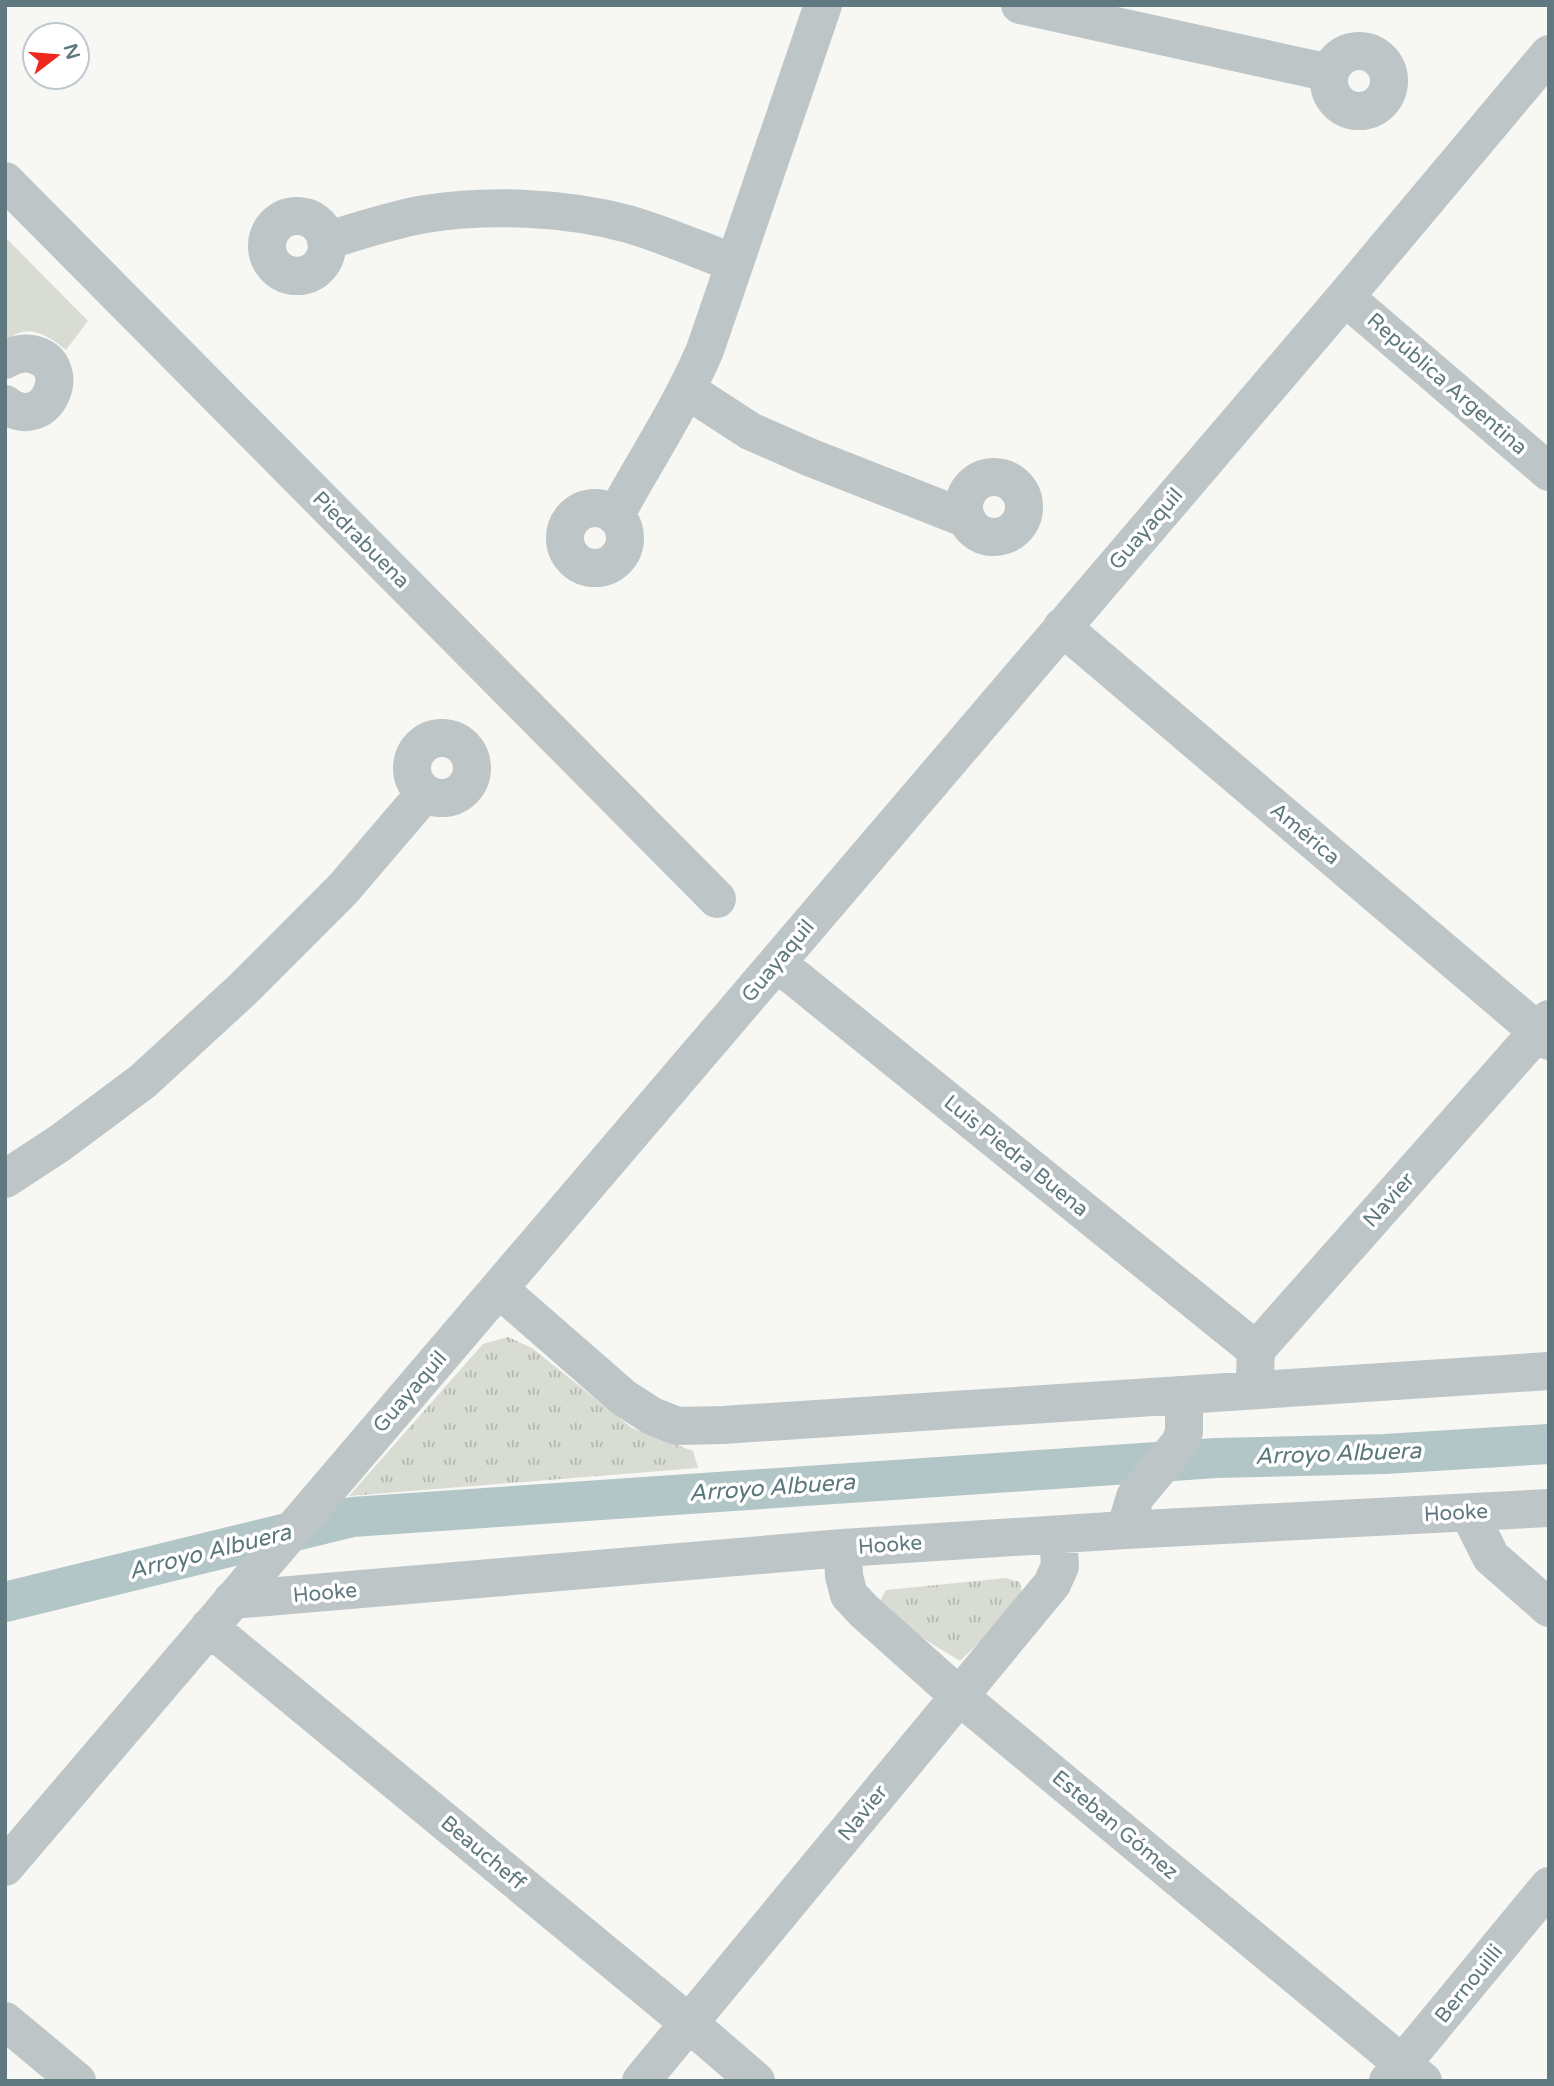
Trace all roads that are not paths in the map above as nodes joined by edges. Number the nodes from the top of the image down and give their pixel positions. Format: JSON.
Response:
{"nodes":[{"id":1,"x":823,"y":5,"type":"edge"},
{"id":2,"x":1020,"y":5,"type":"edge"},
{"id":3,"x":1549,"y":54,"type":"edge"},
{"id":4,"x":1330,"y":73,"type":"dead end"},
{"id":5,"x":5,"y":181,"type":"edge"},
{"id":6,"x":326,"y":241,"type":"dead end"},
{"id":7,"x":734,"y":264,"type":"junction"},
{"id":8,"x":1345,"y":297,"type":"junction"},
{"id":9,"x":5,"y":360,"type":"edge"},
{"id":10,"x":687,"y":390,"type":"junction"},
{"id":11,"x":10,"y":414,"type":"edge"},
{"id":12,"x":1549,"y":471,"type":"edge"},
{"id":13,"x":615,"y":516,"type":"dead end"},
{"id":14,"x":967,"y":519,"type":"dead end"},
{"id":15,"x":1062,"y":626,"type":"junction"},
{"id":16,"x":425,"y":793,"type":"dead end"},
{"id":17,"x":717,"y":900,"type":"dead end"},
{"id":18,"x":776,"y":963,"type":"junction"},
{"id":19,"x":1545,"y":1031,"type":"edge"},
{"id":20,"x":5,"y":1179,"type":"edge"},
{"id":21,"x":499,"y":1289,"type":"junction"},
{"id":22,"x":1256,"y":1350,"type":"junction"},
{"id":23,"x":1549,"y":1371,"type":"edge"},
{"id":24,"x":1255,"y":1390,"type":"junction"},
{"id":25,"x":1184,"y":1395,"type":"junction"},
{"id":26,"x":1549,"y":1508,"type":"edge"},
{"id":27,"x":1469,"y":1513,"type":"junction"},
{"id":28,"x":1130,"y":1514,"type":"junction"},
{"id":29,"x":1058,"y":1535,"type":"junction"},
{"id":30,"x":843,"y":1548,"type":"junction"},
{"id":31,"x":1549,"y":1608,"type":"edge"},
{"id":32,"x":221,"y":1614,"type":"junction"},
{"id":33,"x":959,"y":1696,"type":"junction"},
{"id":34,"x":5,"y":1867,"type":"edge"},
{"id":35,"x":1549,"y":1886,"type":"edge"},
{"id":36,"x":5,"y":2021,"type":"edge"},
{"id":37,"x":690,"y":2024,"type":"junction"},
{"id":38,"x":1404,"y":2075,"type":"edge"},
{"id":39,"x":77,"y":2081,"type":"edge"},
{"id":40,"x":641,"y":2081,"type":"edge"},
{"id":41,"x":756,"y":2081,"type":"edge"}],
"edges":[{"from":1,"to":7,"type":"street"},
{"from":2,"to":4,"type":"street"},
{"from":3,"to":8,"type":"street","name":"Guayaquil"},
{"from":5,"to":17,"type":"street","name":"Piedrabuena"},
{"from":6,"to":7,"type":"street"},
{"from":7,"to":10,"type":"street"},
{"from":8,"to":12,"type":"street","name":"República Argentina"},
{"from":8,"to":15,"type":"street","name":"Guayaquil"},
{"from":9,"to":11,"type":"street"},
{"from":10,"to":13,"type":"street"},
{"from":10,"to":14,"type":"street"},
{"from":15,"to":18,"type":"street","name":"Guayaquil"},
{"from":15,"to":19,"type":"street","name":"América"},
{"from":16,"to":20,"type":"street"},
{"from":18,"to":21,"type":"street","name":"Guayaquil"},
{"from":18,"to":22,"type":"street","name":"Luis Piedra Buena"},
{"from":19,"to":22,"type":"street","name":"Navier"},
{"from":21,"to":25,"type":"street"},
{"from":21,"to":32,"type":"street","name":"Guayaquil"},
{"from":22,"to":24,"type":"street"},
{"from":23,"to":24,"type":"street"},
{"from":24,"to":25,"type":"street"},
{"from":25,"to":28,"type":"street"},
{"from":26,"to":27,"type":"street","name":"Hooke"},
{"from":27,"to":28,"type":"street","name":"Hooke"},
{"from":27,"to":31,"type":"street"},
{"from":28,"to":29,"type":"street","name":"Hooke"},
{"from":29,"to":30,"type":"street","name":"Hooke"},
{"from":29,"to":33,"type":"street","name":"Navier"},
{"from":30,"to":32,"type":"street","name":"Hooke"},
{"from":30,"to":33,"type":"street","name":"Esteban Gómez"},
{"from":32,"to":34,"type":"street","name":"Guayaquil"},
{"from":32,"to":37,"type":"street","name":"Beaucheff"},
{"from":33,"to":37,"type":"street","name":"Navier"},
{"from":33,"to":38,"type":"street","name":"Esteban Gómez"},
{"from":35,"to":38,"type":"street","name":"Bernouilli"},
{"from":36,"to":39,"type":"street"},
{"from":37,"to":40,"type":"street","name":"Navier"},
{"from":37,"to":41,"type":"street","name":"Beaucheff"}]}
